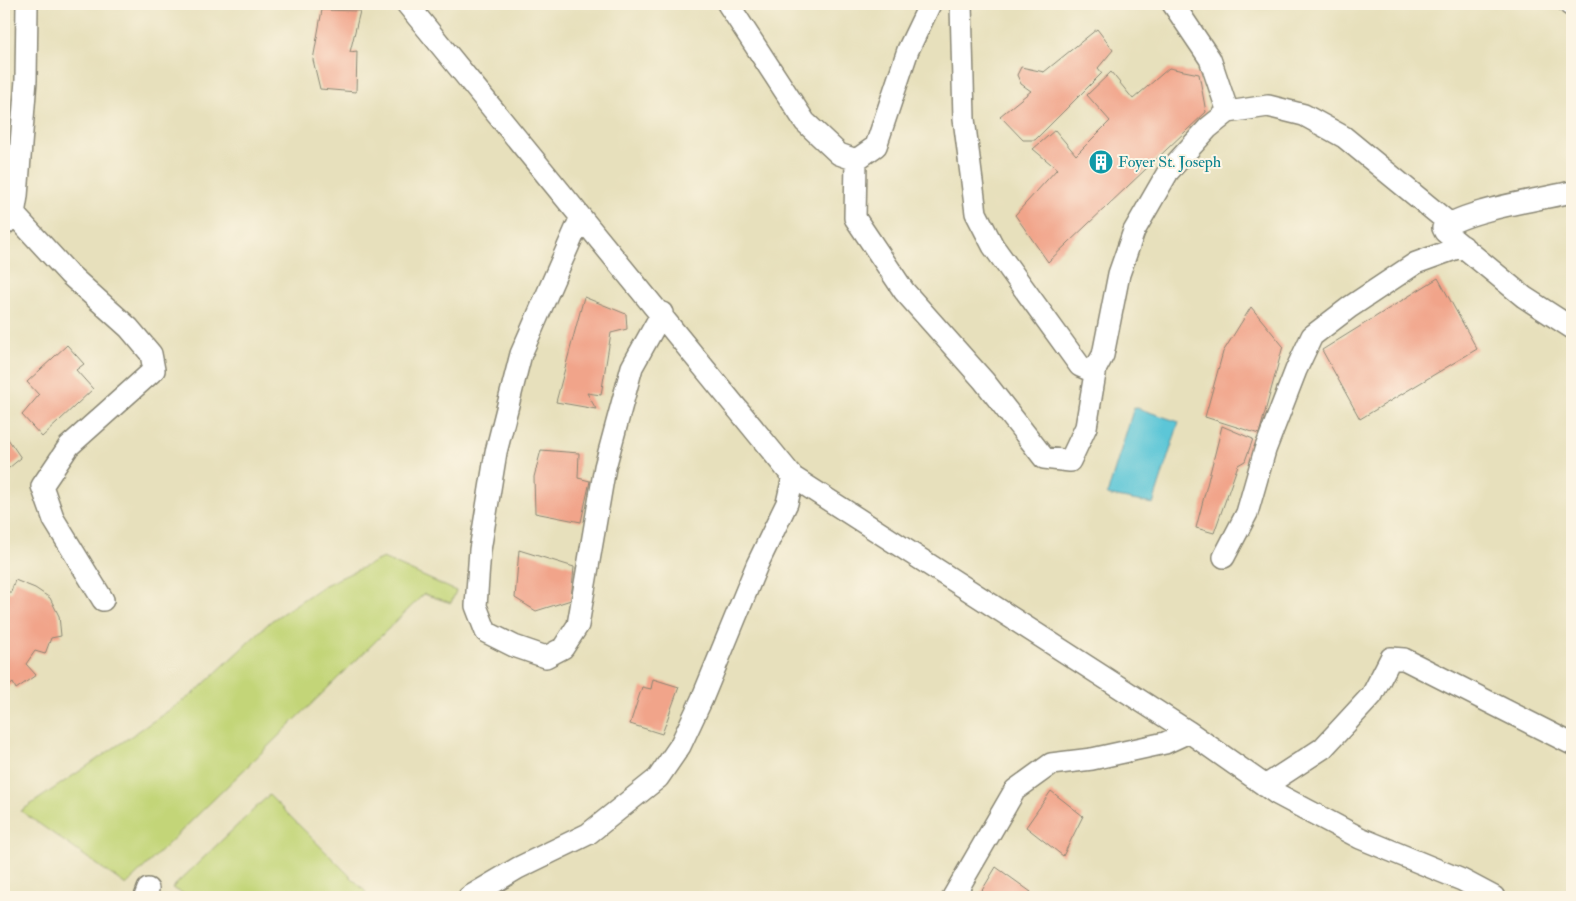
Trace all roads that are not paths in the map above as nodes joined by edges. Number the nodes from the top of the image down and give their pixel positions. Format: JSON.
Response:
{"nodes":[{"id":1,"x":27,"y":4,"type":"edge"},
{"id":2,"x":407,"y":4,"type":"edge"},
{"id":3,"x":728,"y":4,"type":"edge"},
{"id":4,"x":930,"y":4,"type":"edge"},
{"id":5,"x":962,"y":4,"type":"edge"},
{"id":6,"x":1173,"y":4,"type":"edge"},
{"id":7,"x":1228,"y":112,"type":"junction"},
{"id":8,"x":856,"y":160,"type":"junction"},
{"id":9,"x":1572,"y":192,"type":"edge"},
{"id":10,"x":581,"y":217,"type":"junction"},
{"id":11,"x":9,"y":220,"type":"edge"},
{"id":12,"x":1449,"y":223,"type":"junction"},
{"id":13,"x":1463,"y":246,"type":"junction"},
{"id":14,"x":662,"y":313,"type":"junction"},
{"id":15,"x":1572,"y":328,"type":"edge"},
{"id":16,"x":1096,"y":368,"type":"junction"},
{"id":17,"x":793,"y":477,"type":"junction"},
{"id":18,"x":1224,"y":556,"type":"dead end"},
{"id":19,"x":103,"y":600,"type":"dead end"},
{"id":20,"x":1189,"y":732,"type":"junction"},
{"id":21,"x":1572,"y":744,"type":"edge"},
{"id":22,"x":1265,"y":786,"type":"junction"},
{"id":23,"x":469,"y":897,"type":"edge"},
{"id":24,"x":953,"y":897,"type":"edge"},
{"id":25,"x":1494,"y":897,"type":"edge"}],
"edges":[{"from":1,"to":11,"type":"street"},
{"from":2,"to":10,"type":"street"},
{"from":3,"to":8,"type":"street"},
{"from":4,"to":8,"type":"street"},
{"from":5,"to":16,"type":"street"},
{"from":6,"to":7,"type":"street"},
{"from":7,"to":12,"type":"street"},
{"from":7,"to":16,"type":"street"},
{"from":8,"to":16,"type":"street"},
{"from":9,"to":12,"type":"street"},
{"from":10,"to":14,"type":"street"},
{"from":10,"to":14,"type":"street"},
{"from":11,"to":19,"type":"street"},
{"from":12,"to":13,"type":"street"},
{"from":13,"to":15,"type":"street"},
{"from":13,"to":18,"type":"street"},
{"from":14,"to":17,"type":"street"},
{"from":17,"to":20,"type":"street"},
{"from":17,"to":23,"type":"street"},
{"from":20,"to":22,"type":"street"},
{"from":20,"to":24,"type":"street"},
{"from":21,"to":22,"type":"street"},
{"from":22,"to":25,"type":"street"}]}
